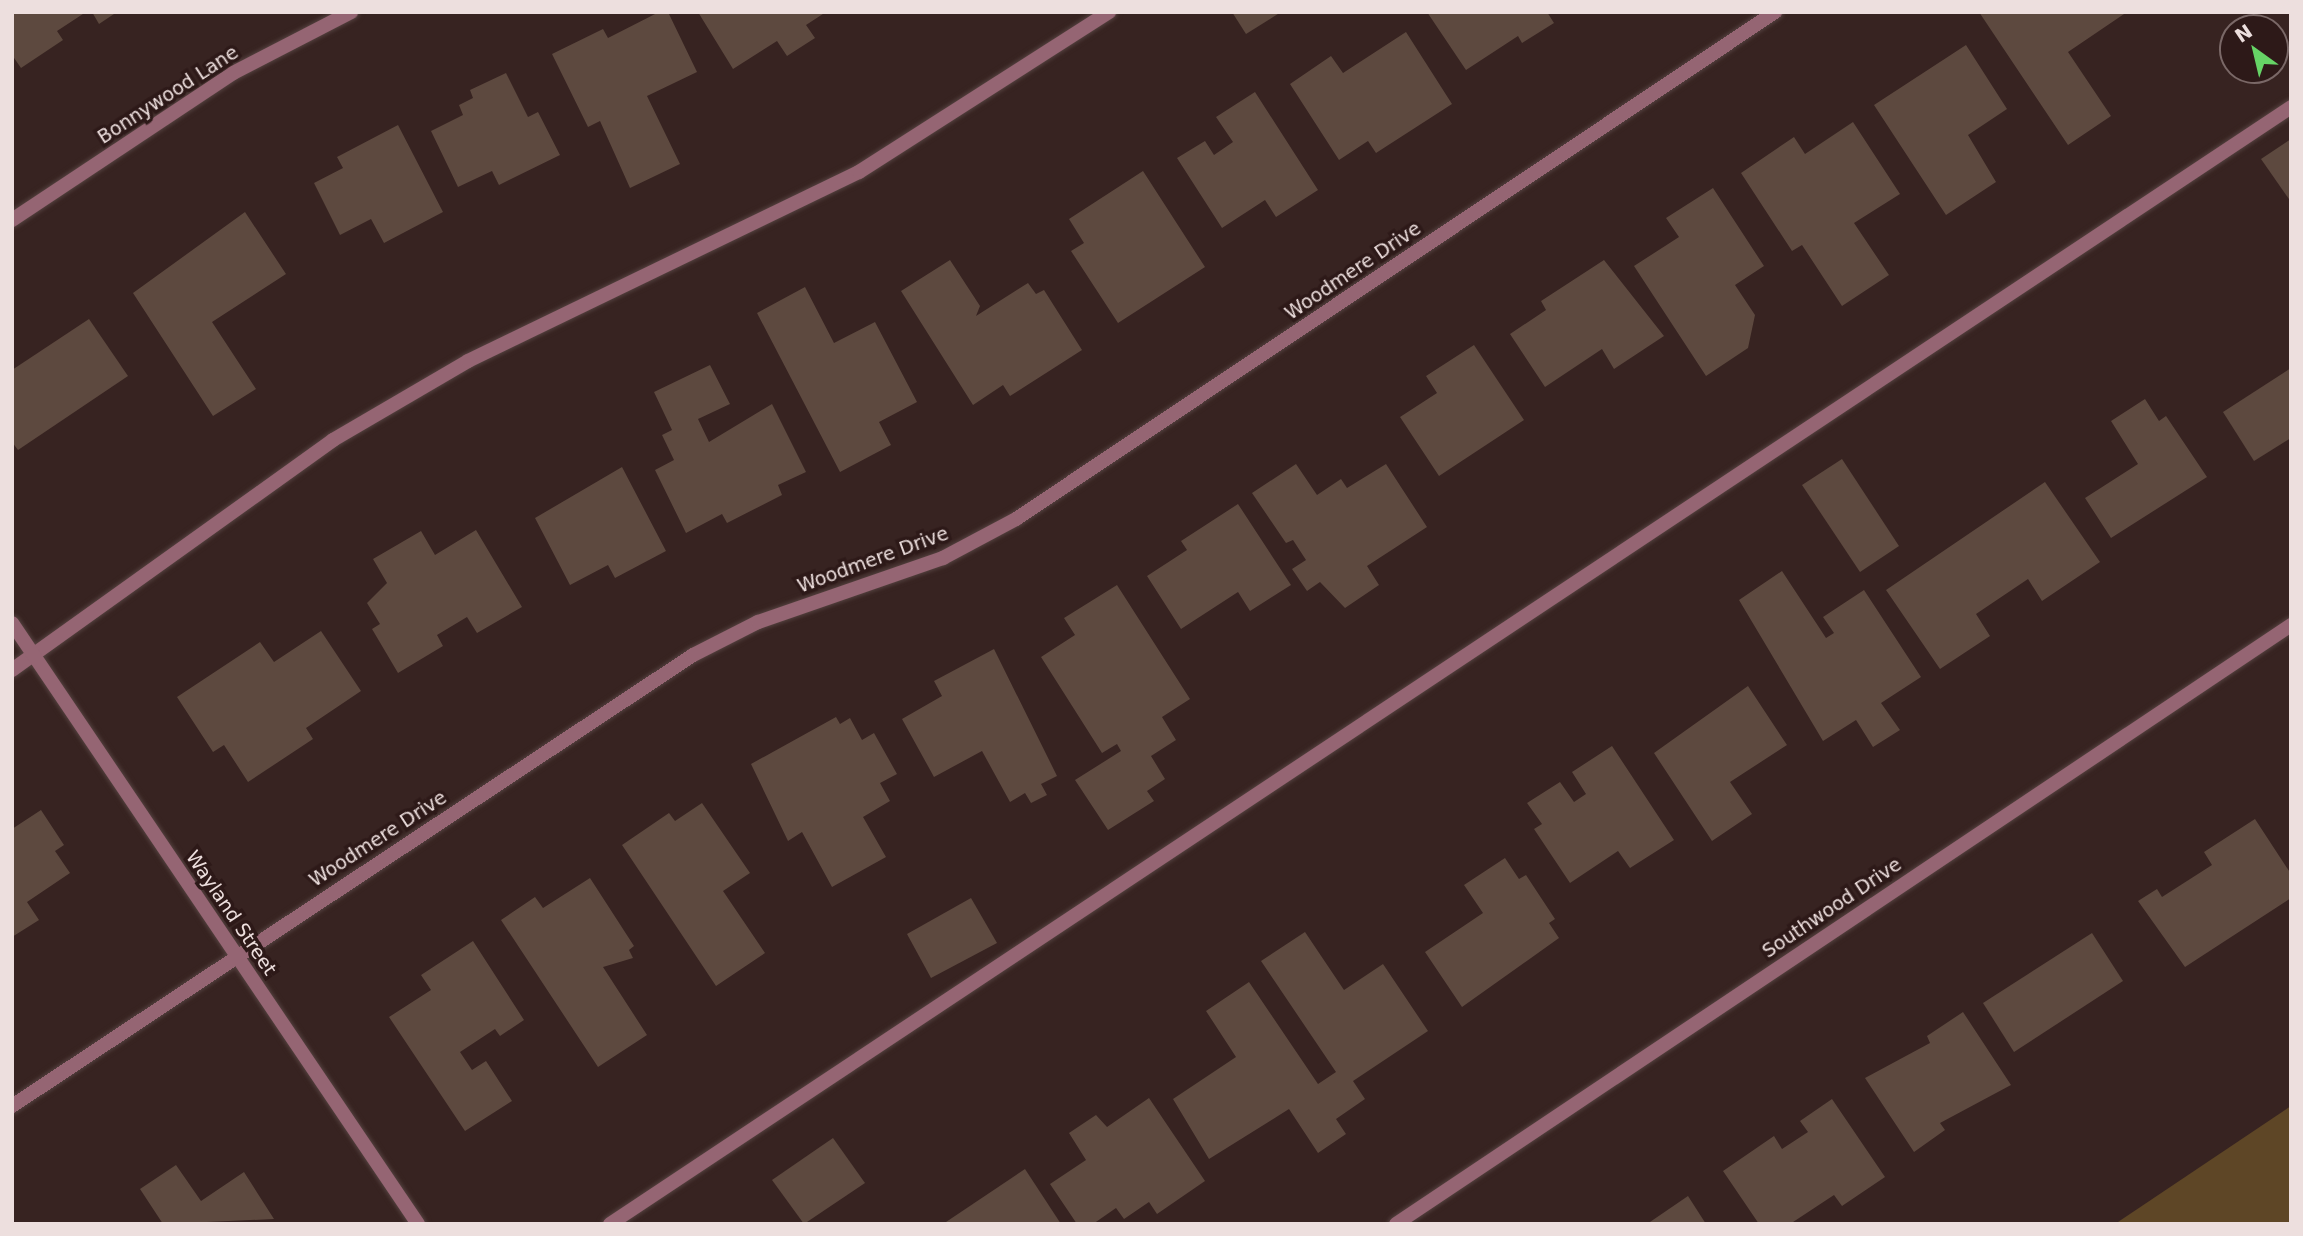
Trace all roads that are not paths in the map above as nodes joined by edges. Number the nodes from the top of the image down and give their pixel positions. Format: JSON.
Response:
{"nodes":[{"id":1,"x":351,"y":12,"type":"edge"},
{"id":2,"x":1109,"y":12,"type":"edge"},
{"id":3,"x":1775,"y":12,"type":"edge"},
{"id":4,"x":2291,"y":107,"type":"edge"},
{"id":5,"x":12,"y":220,"type":"edge"},
{"id":6,"x":12,"y":623,"type":"edge"},
{"id":7,"x":2291,"y":625,"type":"edge"},
{"id":8,"x":34,"y":655,"type":"junction"},
{"id":9,"x":12,"y":670,"type":"edge"},
{"id":10,"x":236,"y":956,"type":"junction"},
{"id":11,"x":12,"y":1106,"type":"edge"},
{"id":12,"x":418,"y":1224,"type":"edge"},
{"id":13,"x":610,"y":1224,"type":"edge"},
{"id":14,"x":1395,"y":1224,"type":"edge"}],
"edges":[{"from":1,"to":5,"type":"street","name":"Bonnywood Lane"},
{"from":2,"to":8,"type":"street"},
{"from":3,"to":10,"type":"street","name":"Woodmere Drive"},
{"from":4,"to":13,"type":"street"},
{"from":6,"to":8,"type":"street","name":"Wayland Street"},
{"from":7,"to":14,"type":"street","name":"Southwood Drive"},
{"from":8,"to":9,"type":"street"},
{"from":8,"to":10,"type":"street","name":"Wayland Street"},
{"from":10,"to":11,"type":"street","name":"Woodmere Drive"},
{"from":10,"to":12,"type":"street","name":"Wayland Street"}]}
